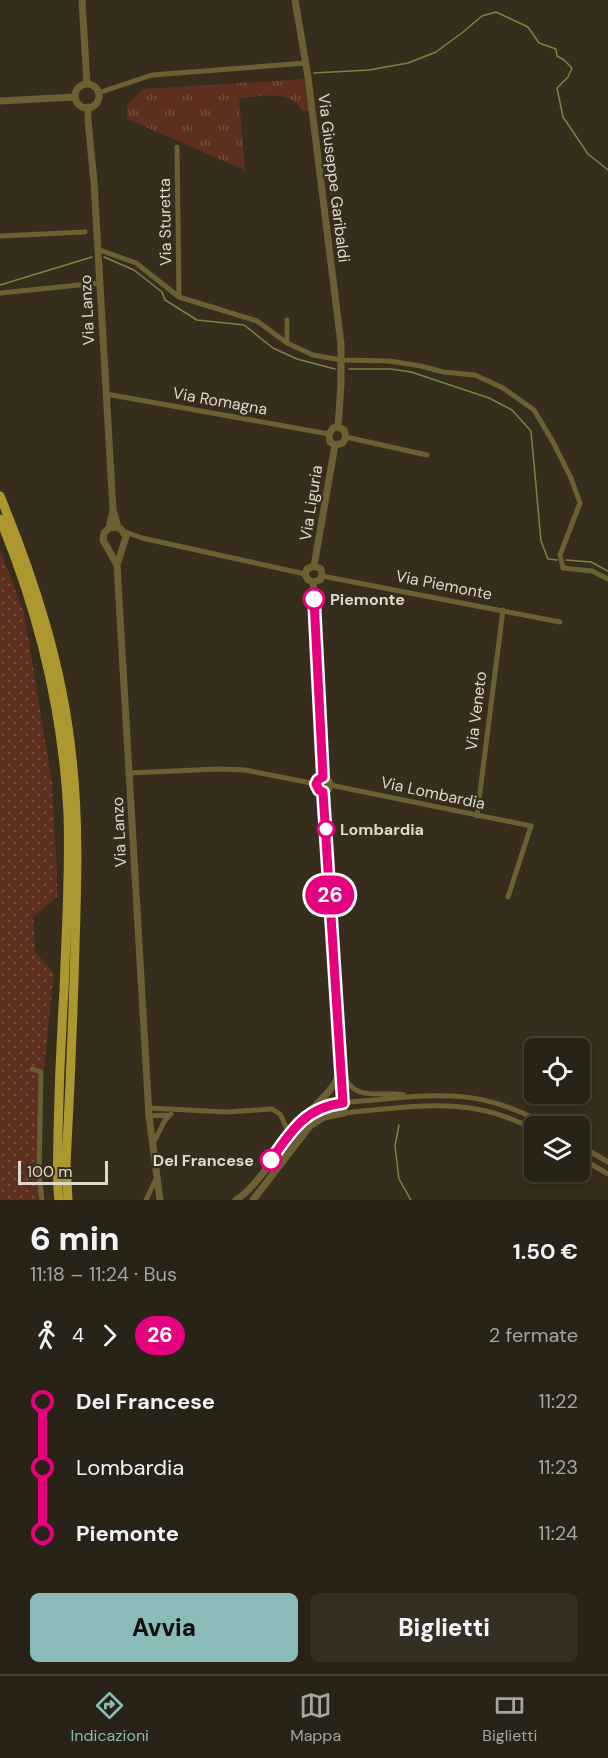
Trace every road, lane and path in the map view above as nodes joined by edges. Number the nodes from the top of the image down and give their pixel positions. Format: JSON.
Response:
{"nodes":[{"id":1,"x":82,"y":0,"type":"edge"},
{"id":2,"x":295,"y":0,"type":"edge"},
{"id":3,"x":306,"y":66,"type":"junction"},
{"id":4,"x":87,"y":84,"type":"junction"},
{"id":5,"x":98,"y":93,"type":"junction"},
{"id":6,"x":75,"y":97,"type":"junction"},
{"id":7,"x":0,"y":101,"type":"edge"},
{"id":8,"x":88,"y":107,"type":"junction"},
{"id":9,"x":177,"y":147,"type":"dead end"},
{"id":10,"x":85,"y":232,"type":"dead end"},
{"id":11,"x":0,"y":237,"type":"edge"},
{"id":12,"x":97,"y":249,"type":"junction"},
{"id":13,"x":99,"y":283,"type":"junction"},
{"id":14,"x":0,"y":293,"type":"edge"},
{"id":15,"x":179,"y":297,"type":"junction"},
{"id":16,"x":287,"y":320,"type":"dead end"},
{"id":17,"x":287,"y":343,"type":"junction"},
{"id":18,"x":341,"y":360,"type":"junction"},
{"id":19,"x":106,"y":394,"type":"junction"},
{"id":20,"x":338,"y":427,"type":"junction"},
{"id":21,"x":329,"y":434,"type":"junction"},
{"id":22,"x":346,"y":437,"type":"junction"},
{"id":23,"x":335,"y":445,"type":"junction"},
{"id":24,"x":427,"y":455,"type":"dead end"},
{"id":25,"x":0,"y":496,"type":"edge"},
{"id":26,"x":113,"y":510,"type":"junction"},
{"id":27,"x":0,"y":519,"type":"edge"},
{"id":28,"x":109,"y":528,"type":"junction"},
{"id":29,"x":121,"y":529,"type":"junction"},
{"id":30,"x":142,"y":538,"type":"junction"},
{"id":31,"x":123,"y":545,"type":"junction"},
{"id":32,"x":109,"y":548,"type":"junction"},
{"id":33,"x":117,"y":565,"type":"junction"},
{"id":34,"x":315,"y":566,"type":"junction"},
{"id":35,"x":305,"y":574,"type":"junction"},
{"id":36,"x":322,"y":576,"type":"junction"},
{"id":37,"x":608,"y":579,"type":"edge"},
{"id":38,"x":313,"y":582,"type":"junction"},
{"id":39,"x":503,"y":610,"type":"junction"},
{"id":40,"x":561,"y":622,"type":"dead end"},
{"id":41,"x":129,"y":773,"type":"junction"},
{"id":42,"x":323,"y":777,"type":"junction"},
{"id":43,"x":316,"y":784,"type":"junction"},
{"id":44,"x":330,"y":785,"type":"junction"},
{"id":45,"x":323,"y":792,"type":"junction"},
{"id":46,"x":477,"y":816,"type":"junction"},
{"id":47,"x":508,"y":897,"type":"dead end"},
{"id":48,"x":32,"y":1070,"type":"dead end"},
{"id":49,"x":341,"y":1070,"type":"junction"},
{"id":50,"x":462,"y":1095,"type":"junction"},
{"id":51,"x":411,"y":1096,"type":"junction"},
{"id":52,"x":343,"y":1103,"type":"junction"},
{"id":53,"x":461,"y":1106,"type":"junction"},
{"id":54,"x":515,"y":1109,"type":"junction"},
{"id":55,"x":182,"y":1110,"type":"junction"},
{"id":56,"x":149,"y":1112,"type":"junction"},
{"id":57,"x":344,"y":1113,"type":"junction"},
{"id":58,"x":171,"y":1114,"type":"junction"},
{"id":59,"x":529,"y":1116,"type":"edge"},
{"id":60,"x":303,"y":1118,"type":"junction"},
{"id":61,"x":511,"y":1119,"type":"junction"},
{"id":62,"x":524,"y":1125,"type":"edge"},
{"id":63,"x":290,"y":1135,"type":"junction"},
{"id":64,"x":152,"y":1148,"type":"junction"},
{"id":65,"x":590,"y":1152,"type":"edge"},
{"id":66,"x":599,"y":1157,"type":"junction"},
{"id":67,"x":608,"y":1162,"type":"edge"},
{"id":68,"x":590,"y":1164,"type":"edge"},
{"id":69,"x":594,"y":1166,"type":"junction"},
{"id":70,"x":608,"y":1174,"type":"edge"},
{"id":71,"x":156,"y":1179,"type":"junction"},
{"id":72,"x":160,"y":1197,"type":"edge"},
{"id":73,"x":42,"y":1200,"type":"edge"},
{"id":74,"x":59,"y":1200,"type":"edge"},
{"id":75,"x":68,"y":1200,"type":"edge"},
{"id":76,"x":146,"y":1200,"type":"edge"},
{"id":77,"x":167,"y":1200,"type":"edge"},
{"id":78,"x":236,"y":1200,"type":"edge"},
{"id":79,"x":253,"y":1200,"type":"edge"}],
"edges":[{"from":1,"to":4,"type":"street"},
{"from":2,"to":3,"type":"street","name":"Via Giuseppe Garibaldi"},
{"from":3,"to":5,"type":"street"},
{"from":3,"to":18,"type":"street","name":"Via Giuseppe Garibaldi"},
{"from":4,"to":5,"type":"street"},
{"from":4,"to":6,"type":"street"},
{"from":5,"to":8,"type":"street"},
{"from":6,"to":7,"type":"street"},
{"from":6,"to":8,"type":"street"},
{"from":8,"to":12,"type":"street","name":"Via Lanzo"},
{"from":9,"to":15,"type":"street","name":"Via Sturetta"},
{"from":10,"to":11,"type":"street"},
{"from":12,"to":13,"type":"street","name":"Via Lanzo"},
{"from":12,"to":15,"type":"street"},
{"from":13,"to":14,"type":"street"},
{"from":13,"to":19,"type":"street","name":"Via Lanzo"},
{"from":15,"to":17,"type":"street"},
{"from":16,"to":17,"type":"street"},
{"from":17,"to":18,"type":"street"},
{"from":18,"to":20,"type":"street"},
{"from":18,"to":37,"type":"street"},
{"from":19,"to":21,"type":"street","name":"Via Romagna"},
{"from":19,"to":26,"type":"street","name":"Via Lanzo"},
{"from":20,"to":21,"type":"street"},
{"from":20,"to":22,"type":"street"},
{"from":21,"to":23,"type":"street"},
{"from":22,"to":23,"type":"street"},
{"from":22,"to":24,"type":"street"},
{"from":23,"to":34,"type":"street","name":"Via Liguria"},
{"from":25,"to":75,"type":"highway"},
{"from":26,"to":28,"type":"street","name":"Via Lanzo"},
{"from":26,"to":29,"type":"street","name":"Via Lanzo"},
{"from":27,"to":74,"type":"highway"},
{"from":28,"to":29,"type":"street"},
{"from":28,"to":32,"type":"street"},
{"from":29,"to":30,"type":"street"},
{"from":29,"to":31,"type":"street"},
{"from":30,"to":31,"type":"street"},
{"from":30,"to":35,"type":"street"},
{"from":31,"to":32,"type":"street"},
{"from":31,"to":33,"type":"street","name":"Via Lanzo"},
{"from":32,"to":33,"type":"street","name":"Via Lanzo"},
{"from":33,"to":41,"type":"street","name":"Via Lanzo"},
{"from":34,"to":35,"type":"street"},
{"from":34,"to":36,"type":"street"},
{"from":35,"to":38,"type":"street"},
{"from":36,"to":38,"type":"street"},
{"from":36,"to":39,"type":"street","name":"Via Piemonte"},
{"from":38,"to":42,"type":"street"},
{"from":39,"to":40,"type":"street","name":"Via Piemonte"},
{"from":39,"to":46,"type":"street","name":"Via Veneto"},
{"from":41,"to":43,"type":"street"},
{"from":41,"to":56,"type":"street","name":"Via Lanzo"},
{"from":42,"to":43,"type":"street"},
{"from":42,"to":44,"type":"street"},
{"from":43,"to":45,"type":"street"},
{"from":44,"to":45,"type":"street"},
{"from":44,"to":46,"type":"street","name":"Via Lombardia"},
{"from":45,"to":49,"type":"street"},
{"from":46,"to":47,"type":"street","name":"Via Lombardia"},
{"from":48,"to":73,"type":"street"},
{"from":49,"to":51,"type":"street"},
{"from":49,"to":52,"type":"street"},
{"from":49,"to":60,"type":"street"},
{"from":50,"to":51,"type":"street"},
{"from":50,"to":53,"type":"street"},
{"from":50,"to":54,"type":"street"},
{"from":51,"to":52,"type":"street"},
{"from":52,"to":57,"type":"street"},
{"from":52,"to":60,"type":"street"},
{"from":53,"to":57,"type":"street"},
{"from":53,"to":61,"type":"street"},
{"from":54,"to":59,"type":"street"},
{"from":54,"to":61,"type":"street"},
{"from":55,"to":56,"type":"street"},
{"from":55,"to":58,"type":"street"},
{"from":55,"to":63,"type":"street"},
{"from":56,"to":58,"type":"street"},
{"from":56,"to":64,"type":"street","name":"Via Lanzo"},
{"from":57,"to":79,"type":"street"},
{"from":58,"to":64,"type":"street"},
{"from":60,"to":63,"type":"street"},
{"from":61,"to":62,"type":"street"},
{"from":63,"to":78,"type":"street"},
{"from":64,"to":71,"type":"street","name":"Via Lanzo"},
{"from":65,"to":66,"type":"street"},
{"from":66,"to":67,"type":"street"},
{"from":66,"to":69,"type":"street"},
{"from":68,"to":69,"type":"street"},
{"from":69,"to":70,"type":"street"},
{"from":71,"to":72,"type":"street","name":"Via Lanzo"},
{"from":71,"to":76,"type":"street"},
{"from":72,"to":77,"type":"street"}]}
